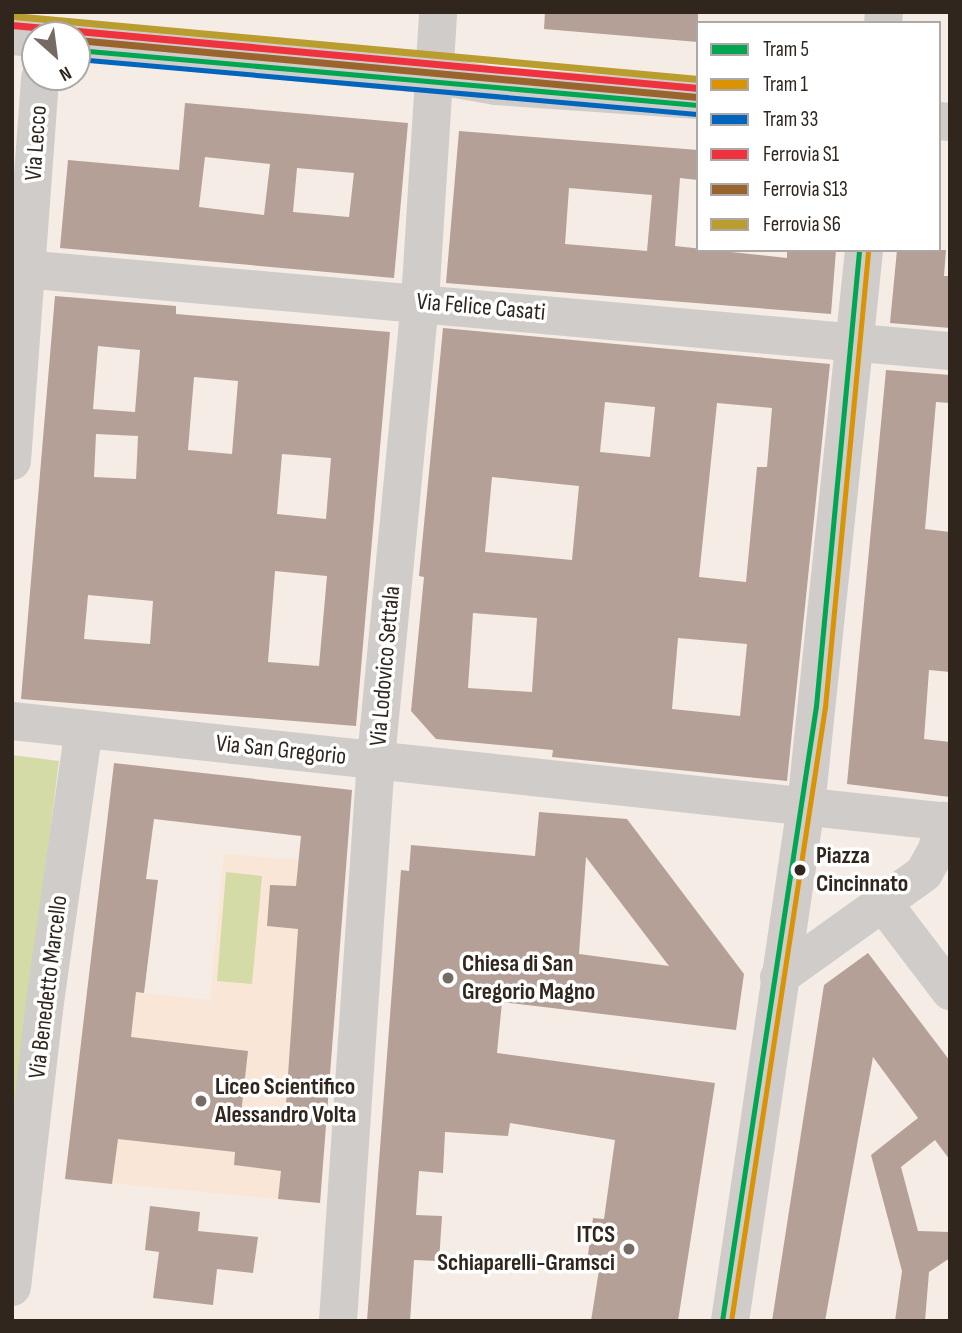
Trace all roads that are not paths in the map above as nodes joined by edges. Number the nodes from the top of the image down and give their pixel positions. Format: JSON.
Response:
{"nodes":[{"id":1,"x":438,"y":12,"type":"edge"},
{"id":2,"x":92,"y":43,"type":"edge"},
{"id":3,"x":433,"y":75,"type":"junction"},
{"id":4,"x":496,"y":86,"type":"junction"},
{"id":5,"x":39,"y":91,"type":"edge"},
{"id":6,"x":696,"y":100,"type":"edge"},
{"id":7,"x":696,"y":128,"type":"edge"},
{"id":8,"x":864,"y":252,"type":"edge"},
{"id":9,"x":20,"y":268,"type":"edge"},
{"id":10,"x":421,"y":301,"type":"junction"},
{"id":11,"x":855,"y":343,"type":"junction"},
{"id":12,"x":950,"y":351,"type":"edge"},
{"id":13,"x":12,"y":461,"type":"edge"},
{"id":14,"x":12,"y":721,"type":"edge"},
{"id":15,"x":84,"y":729,"type":"junction"},
{"id":16,"x":376,"y":759,"type":"junction"},
{"id":17,"x":806,"y":806,"type":"junction"},
{"id":18,"x":946,"y":822,"type":"edge"},
{"id":19,"x":883,"y":903,"type":"junction"},
{"id":20,"x":779,"y":977,"type":"junction"},
{"id":21,"x":950,"y":991,"type":"edge"},
{"id":22,"x":12,"y":1287,"type":"edge"},
{"id":23,"x":338,"y":1321,"type":"edge"},
{"id":24,"x":730,"y":1321,"type":"edge"}],
"edges":[{"from":1,"to":3,"type":"street","name":"Via Lodovico Settala"},
{"from":2,"to":3,"type":"street"},
{"from":3,"to":4,"type":"street"},
{"from":3,"to":10,"type":"street","name":"Via Lodovico Settala"},
{"from":4,"to":6,"type":"street"},
{"from":4,"to":7,"type":"street"},
{"from":5,"to":9,"type":"street","name":"Via Lecco"},
{"from":8,"to":11,"type":"street"},
{"from":9,"to":10,"type":"street","name":"Via Felice Casati"},
{"from":9,"to":13,"type":"street","name":"Via Lecco"},
{"from":10,"to":11,"type":"street","name":"Via Felice Casati"},
{"from":10,"to":16,"type":"street","name":"Via Lodovico Settala"},
{"from":11,"to":12,"type":"street","name":"Via Felice Casati"},
{"from":11,"to":17,"type":"street"},
{"from":14,"to":15,"type":"street","name":"Via San Gregorio"},
{"from":15,"to":16,"type":"street","name":"Via San Gregorio"},
{"from":15,"to":22,"type":"street","name":"Via Benedetto Marcello"},
{"from":16,"to":17,"type":"street","name":"Via San Gregorio"},
{"from":16,"to":23,"type":"street","name":"Via Lodovico Settala"},
{"from":17,"to":18,"type":"street"},
{"from":17,"to":20,"type":"street"},
{"from":18,"to":19,"type":"street"},
{"from":19,"to":20,"type":"street"},
{"from":19,"to":21,"type":"street"},
{"from":20,"to":24,"type":"street"}]}
